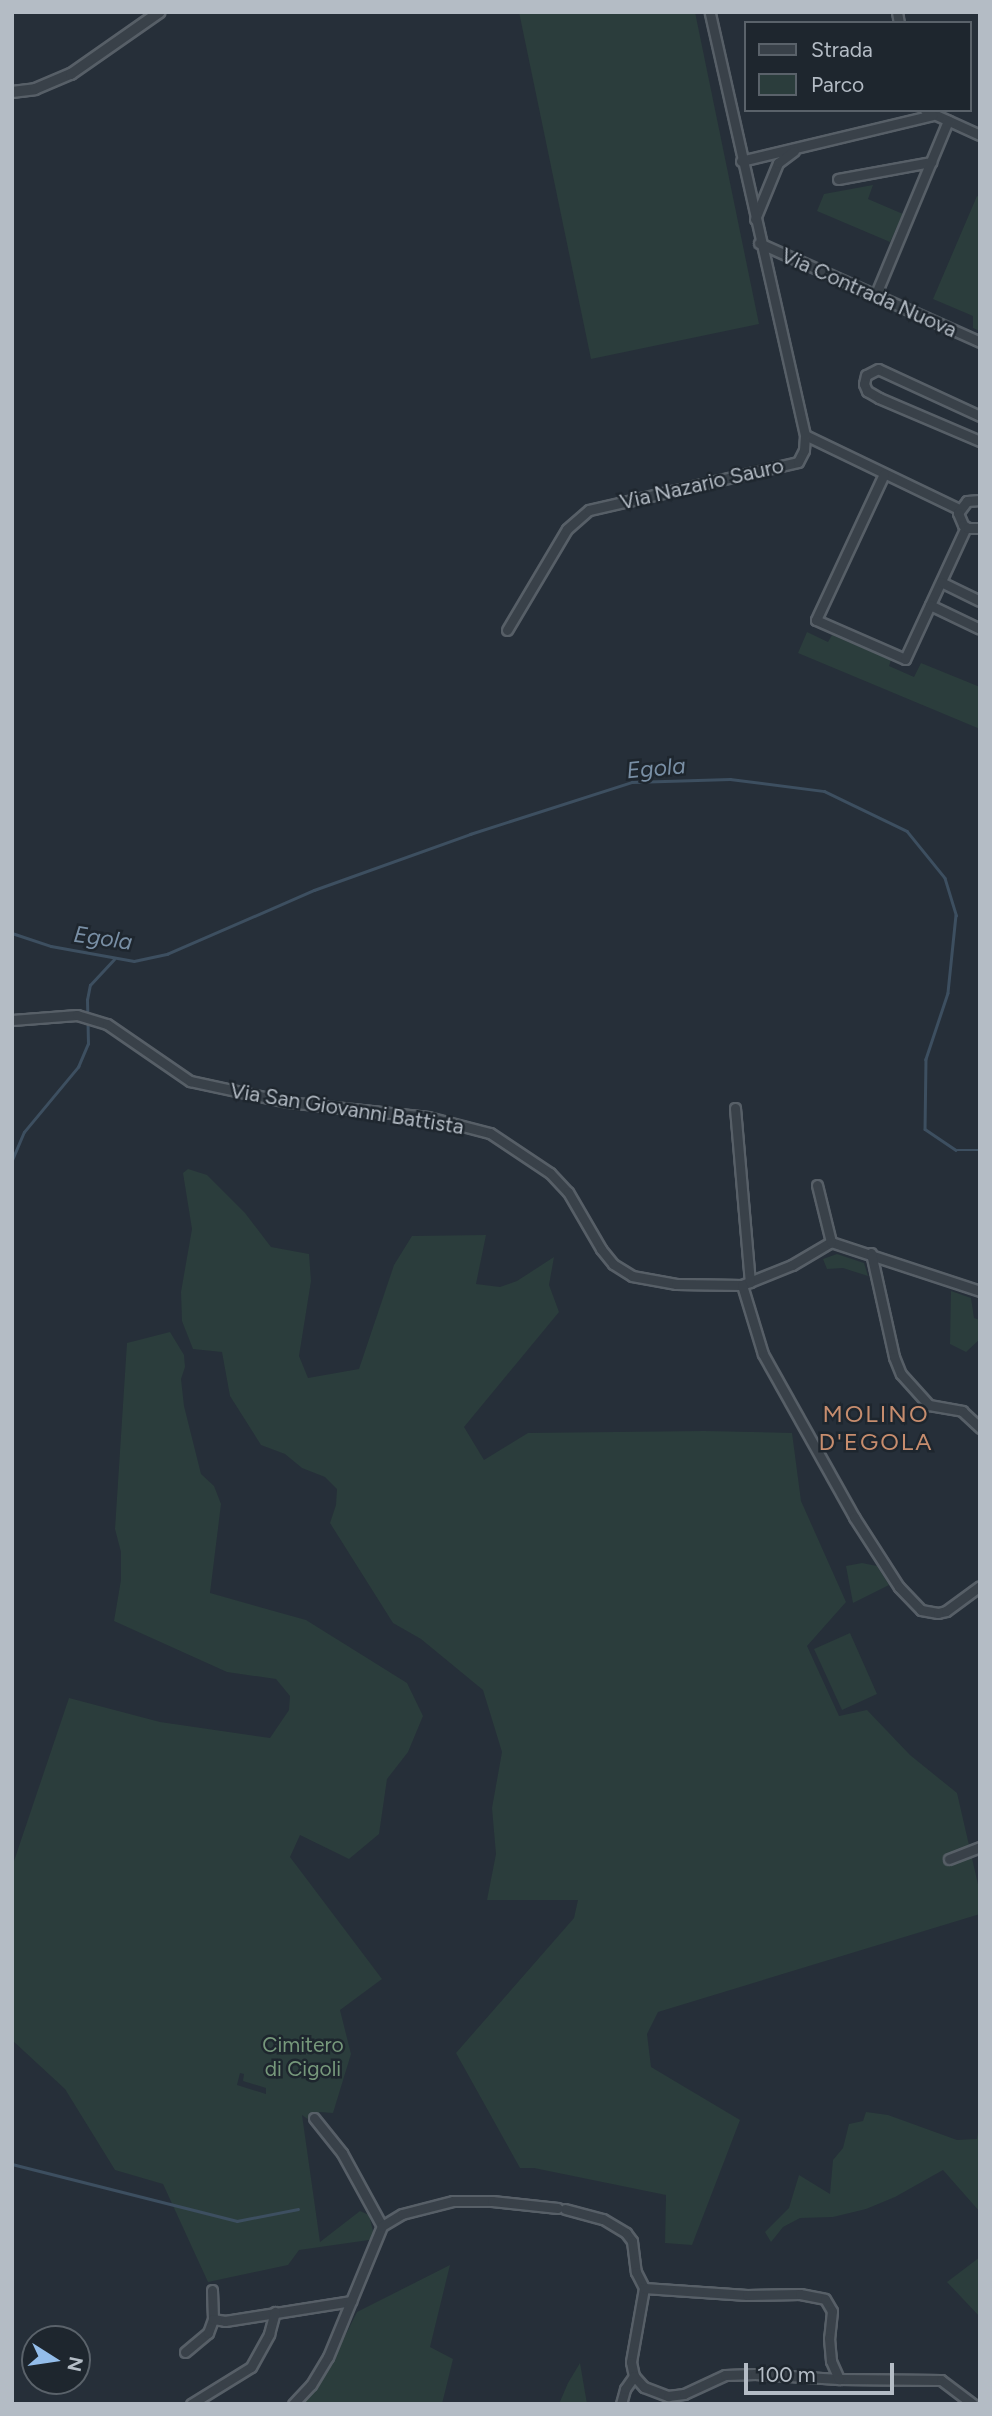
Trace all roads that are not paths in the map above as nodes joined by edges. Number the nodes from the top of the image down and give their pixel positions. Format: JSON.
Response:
{"nodes":[{"id":1,"x":160,"y":12,"type":"edge"},
{"id":2,"x":710,"y":12,"type":"edge"},
{"id":3,"x":12,"y":92,"type":"edge"},
{"id":4,"x":929,"y":113,"type":"edge"},
{"id":5,"x":948,"y":121,"type":"junction"},
{"id":6,"x":980,"y":135,"type":"edge"},
{"id":7,"x":796,"y":148,"type":"junction"},
{"id":8,"x":741,"y":161,"type":"junction"},
{"id":9,"x":931,"y":162,"type":"junction"},
{"id":10,"x":838,"y":179,"type":"dead end"},
{"id":11,"x":754,"y":221,"type":"junction"},
{"id":12,"x":759,"y":243,"type":"junction"},
{"id":13,"x":875,"y":296,"type":"junction"},
{"id":14,"x":980,"y":342,"type":"edge"},
{"id":15,"x":980,"y":416,"type":"edge"},
{"id":16,"x":805,"y":435,"type":"junction"},
{"id":17,"x":980,"y":441,"type":"edge"},
{"id":18,"x":884,"y":474,"type":"junction"},
{"id":19,"x":980,"y":500,"type":"edge"},
{"id":20,"x":959,"y":509,"type":"junction"},
{"id":21,"x":966,"y":527,"type":"junction"},
{"id":22,"x":980,"y":528,"type":"edge"},
{"id":23,"x":941,"y":582,"type":"junction"},
{"id":24,"x":980,"y":601,"type":"edge"},
{"id":25,"x":930,"y":605,"type":"junction"},
{"id":26,"x":980,"y":629,"type":"edge"},
{"id":27,"x":507,"y":630,"type":"dead end"},
{"id":28,"x":12,"y":1020,"type":"edge"},
{"id":29,"x":735,"y":1108,"type":"dead end"},
{"id":30,"x":817,"y":1185,"type":"dead end"},
{"id":31,"x":831,"y":1242,"type":"junction"},
{"id":32,"x":871,"y":1253,"type":"junction"},
{"id":33,"x":746,"y":1284,"type":"junction"},
{"id":34,"x":980,"y":1291,"type":"edge"},
{"id":35,"x":980,"y":1428,"type":"edge"},
{"id":36,"x":980,"y":1586,"type":"edge"},
{"id":37,"x":980,"y":1847,"type":"edge"},
{"id":38,"x":948,"y":1860,"type":"dead end"},
{"id":39,"x":314,"y":2118,"type":"dead end"},
{"id":40,"x":382,"y":2226,"type":"junction"},
{"id":41,"x":644,"y":2288,"type":"junction"},
{"id":42,"x":212,"y":2290,"type":"dead end"},
{"id":43,"x":351,"y":2301,"type":"junction"},
{"id":44,"x":275,"y":2312,"type":"junction"},
{"id":45,"x":213,"y":2319,"type":"junction"},
{"id":46,"x":185,"y":2352,"type":"dead end"},
{"id":47,"x":634,"y":2376,"type":"junction"},
{"id":48,"x":839,"y":2379,"type":"junction"},
{"id":49,"x":684,"y":2394,"type":"junction"},
{"id":50,"x":191,"y":2404,"type":"edge"},
{"id":51,"x":293,"y":2404,"type":"edge"},
{"id":52,"x":621,"y":2404,"type":"edge"},
{"id":53,"x":678,"y":2404,"type":"edge"},
{"id":54,"x":973,"y":2404,"type":"edge"}],
"edges":[{"from":1,"to":3,"type":"street"},
{"from":2,"to":8,"type":"street","name":"Via Nazario Sauro"},
{"from":4,"to":5,"type":"street"},
{"from":4,"to":7,"type":"street"},
{"from":5,"to":6,"type":"street"},
{"from":5,"to":9,"type":"street"},
{"from":7,"to":8,"type":"street"},
{"from":7,"to":11,"type":"street"},
{"from":8,"to":11,"type":"street","name":"Via Nazario Sauro"},
{"from":9,"to":10,"type":"street"},
{"from":9,"to":13,"type":"street"},
{"from":11,"to":12,"type":"street","name":"Via Nazario Sauro"},
{"from":12,"to":13,"type":"street","name":"Via Contrada Nuova"},
{"from":12,"to":16,"type":"street","name":"Via Nazario Sauro"},
{"from":13,"to":14,"type":"street","name":"Via Contrada Nuova"},
{"from":15,"to":17,"type":"street"},
{"from":16,"to":18,"type":"street"},
{"from":16,"to":27,"type":"street","name":"Via Nazario Sauro"},
{"from":18,"to":20,"type":"street"},
{"from":18,"to":25,"type":"street"},
{"from":19,"to":20,"type":"street"},
{"from":20,"to":21,"type":"street"},
{"from":21,"to":22,"type":"street"},
{"from":21,"to":23,"type":"street"},
{"from":23,"to":24,"type":"street"},
{"from":23,"to":25,"type":"street"},
{"from":25,"to":26,"type":"street"},
{"from":28,"to":33,"type":"street","name":"Via San Giovanni Battista"},
{"from":29,"to":33,"type":"street"},
{"from":30,"to":31,"type":"street"},
{"from":31,"to":32,"type":"street"},
{"from":31,"to":33,"type":"street"},
{"from":32,"to":34,"type":"street"},
{"from":32,"to":35,"type":"street"},
{"from":33,"to":36,"type":"street"},
{"from":37,"to":38,"type":"street"},
{"from":39,"to":40,"type":"street"},
{"from":40,"to":41,"type":"street"},
{"from":40,"to":43,"type":"street"},
{"from":41,"to":47,"type":"street"},
{"from":41,"to":48,"type":"street"},
{"from":42,"to":45,"type":"street"},
{"from":43,"to":44,"type":"street"},
{"from":43,"to":51,"type":"street"},
{"from":44,"to":45,"type":"street"},
{"from":44,"to":50,"type":"street"},
{"from":45,"to":46,"type":"street"},
{"from":47,"to":49,"type":"street"},
{"from":47,"to":52,"type":"street"},
{"from":48,"to":49,"type":"street"},
{"from":48,"to":54,"type":"street"},
{"from":49,"to":53,"type":"street"}]}
